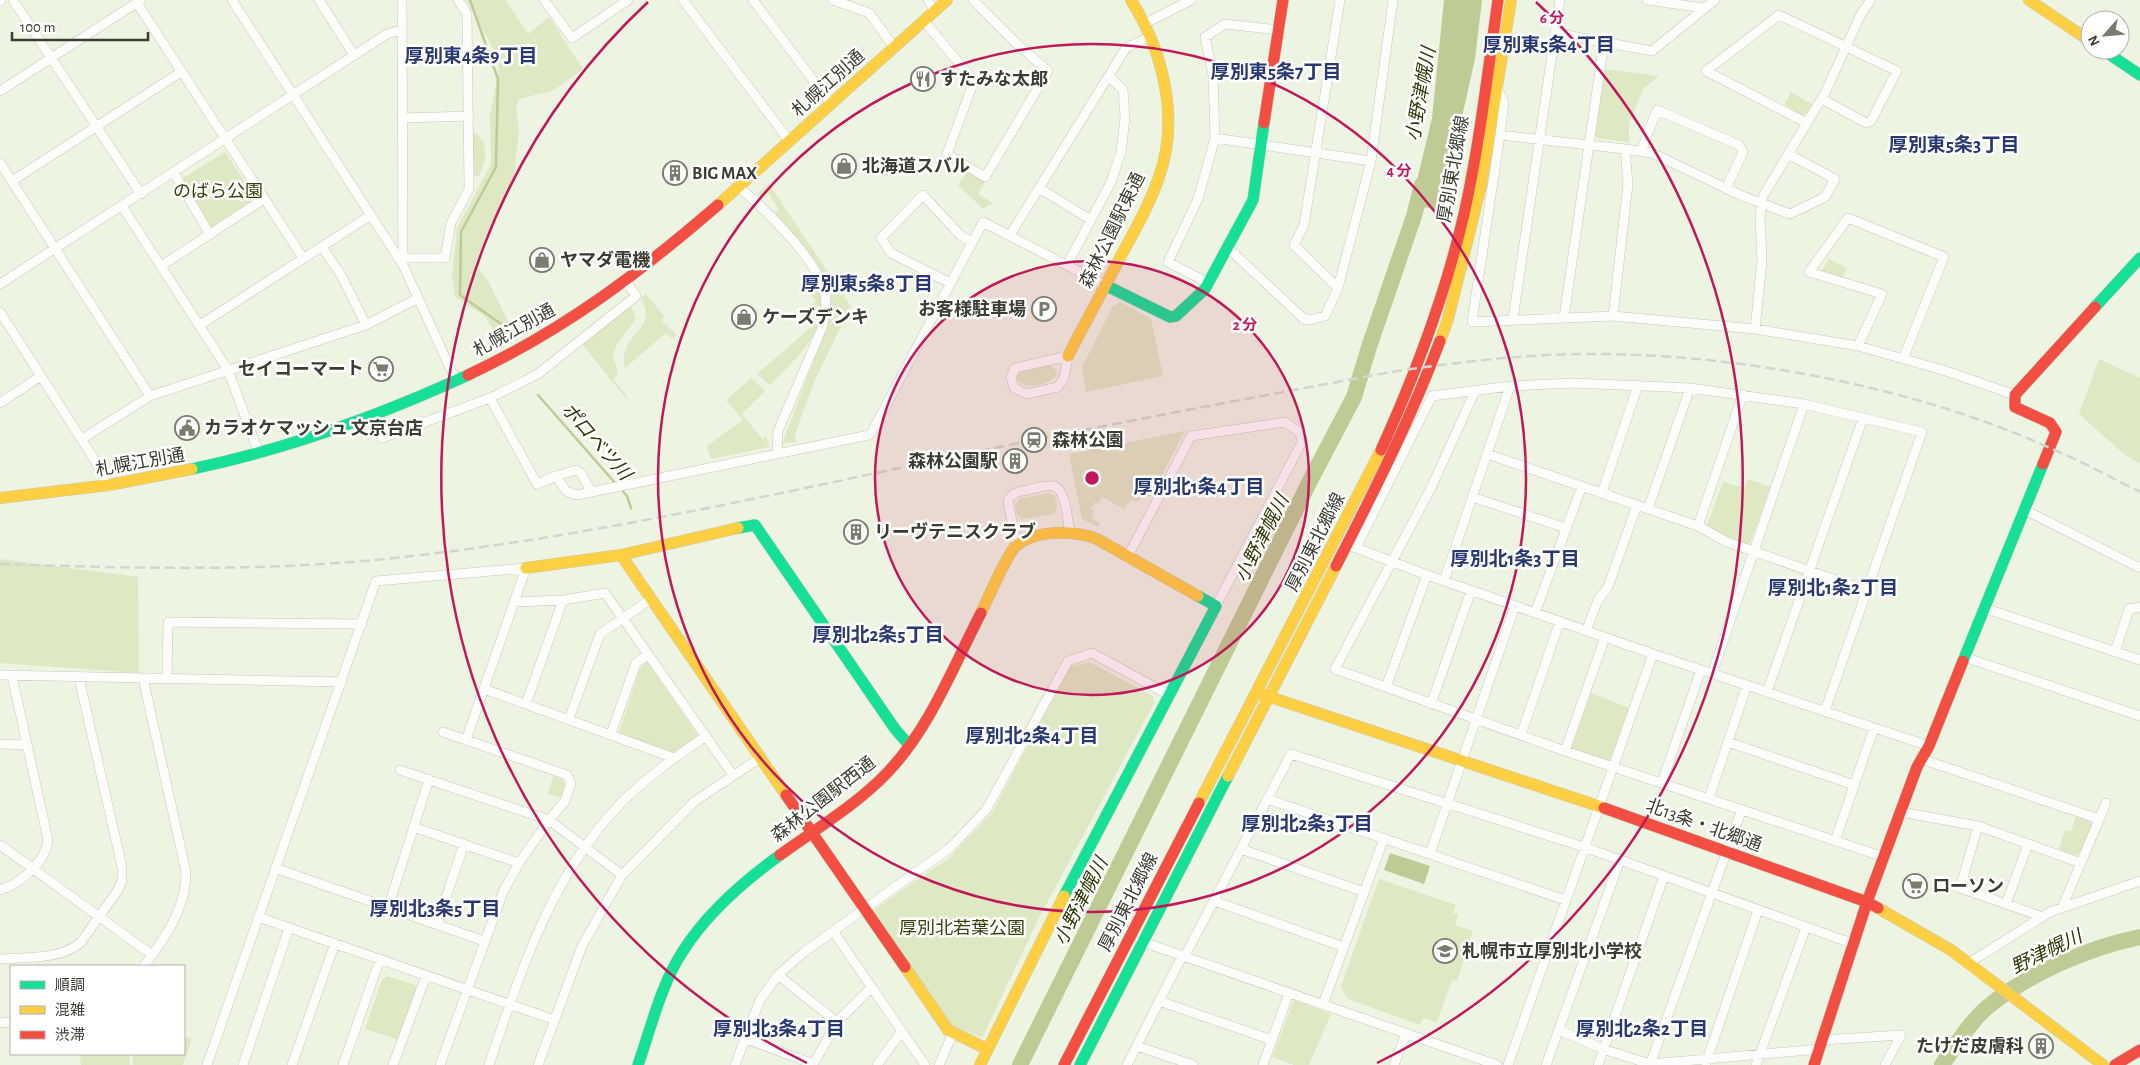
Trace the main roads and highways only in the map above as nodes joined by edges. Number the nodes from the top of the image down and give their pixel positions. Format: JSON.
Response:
{"nodes":[{"id":1,"x":948,"y":0,"type":"edge"},
{"id":2,"x":1131,"y":0,"type":"edge"},
{"id":3,"x":1283,"y":0,"type":"edge"},
{"id":4,"x":1498,"y":0,"type":"edge"},
{"id":5,"x":1510,"y":0,"type":"edge"},
{"id":6,"x":2029,"y":0,"type":"edge"},
{"id":7,"x":2080,"y":34,"type":"edge"},
{"id":8,"x":2118,"y":60,"type":"edge"},
{"id":9,"x":2140,"y":75,"type":"edge"},
{"id":10,"x":2140,"y":258,"type":"edge"},
{"id":11,"x":1105,"y":285,"type":"junction"},
{"id":12,"x":1068,"y":356,"type":"road end"},
{"id":13,"x":0,"y":498,"type":"edge"},
{"id":14,"x":621,"y":555,"type":"junction"},
{"id":15,"x":526,"y":568,"type":"road end"},
{"id":16,"x":1256,"y":693,"type":"junction"},
{"id":17,"x":1268,"y":697,"type":"junction"},
{"id":18,"x":909,"y":745,"type":"junction"},
{"id":19,"x":812,"y":834,"type":"junction"},
{"id":20,"x":1867,"y":902,"type":"junction"},
{"id":21,"x":986,"y":1050,"type":"junction"},
{"id":22,"x":2140,"y":1050,"type":"edge"},
{"id":23,"x":638,"y":1065,"type":"edge"},
{"id":24,"x":980,"y":1065,"type":"edge"},
{"id":25,"x":1064,"y":1065,"type":"edge"},
{"id":26,"x":1080,"y":1065,"type":"edge"},
{"id":27,"x":1814,"y":1065,"type":"edge"},
{"id":28,"x":2103,"y":1065,"type":"edge"},
{"id":29,"x":2115,"y":1065,"type":"edge"}],
"edges":[{"from":1,"to":13,"type":"main road","name":"札幌江別通"},
{"from":2,"to":11,"type":"main road","name":"森林公園駅東通"},
{"from":3,"to":11,"type":"main road"},
{"from":4,"to":16,"type":"main road","name":"厚別東北郷線"},
{"from":5,"to":17,"type":"main road","name":"厚別東北郷線"},
{"from":6,"to":7,"type":"main road"},
{"from":8,"to":9,"type":"main road"},
{"from":10,"to":20,"type":"main road"},
{"from":11,"to":12,"type":"main road","name":"森林公園駅東通"},
{"from":14,"to":15,"type":"main road"},
{"from":14,"to":18,"type":"main road"},
{"from":14,"to":19,"type":"main road"},
{"from":16,"to":17,"type":"main road","name":"北13条・北郷通"},
{"from":16,"to":25,"type":"main road","name":"厚別東北郷線"},
{"from":17,"to":20,"type":"main road","name":"北13条・北郷通"},
{"from":17,"to":26,"type":"main road","name":"厚別東北郷線"},
{"from":18,"to":19,"type":"main road","name":"森林公園駅西通"},
{"from":18,"to":21,"type":"main road","name":"森林公園駅西通"},
{"from":19,"to":21,"type":"main road"},
{"from":19,"to":23,"type":"main road","name":"森林公園駅西通"},
{"from":20,"to":27,"type":"main road"},
{"from":20,"to":28,"type":"main road","name":"北13条・北郷通"},
{"from":21,"to":24,"type":"main road"},
{"from":22,"to":29,"type":"main road"}]}
